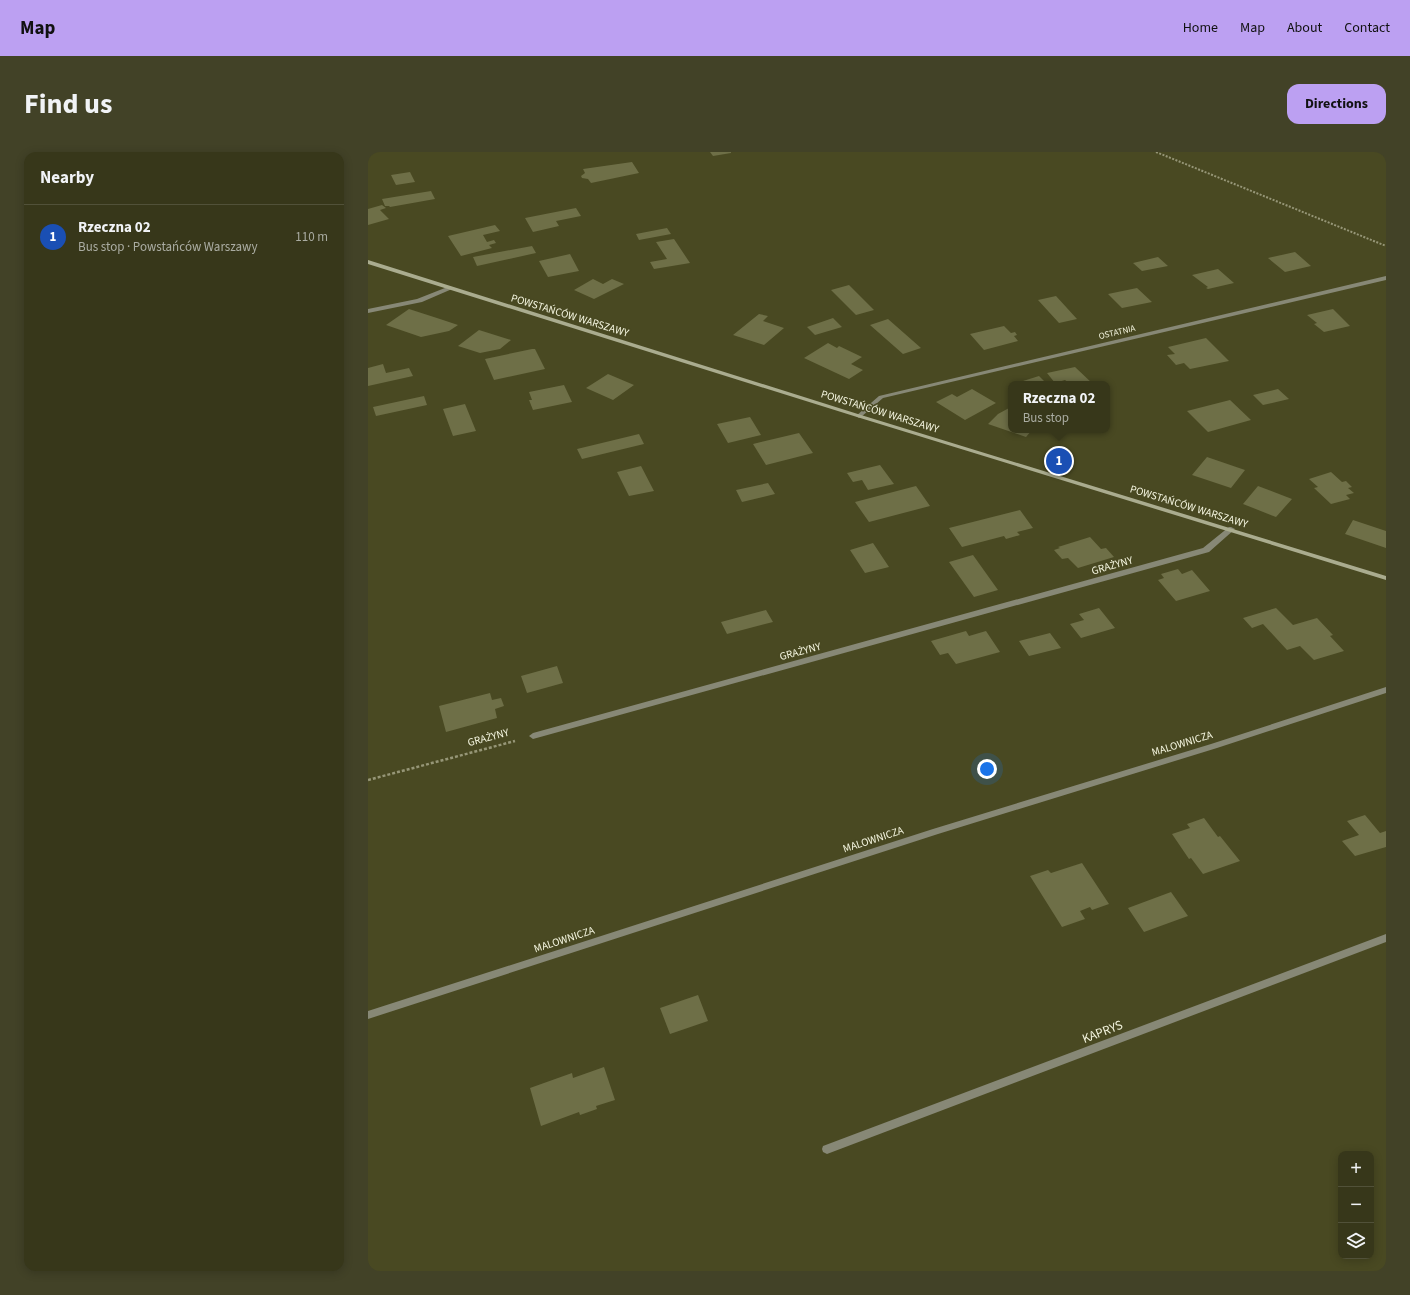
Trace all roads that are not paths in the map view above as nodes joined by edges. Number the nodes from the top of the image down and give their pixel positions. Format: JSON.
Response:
{"nodes":[{"id":1,"x":368,"y":262,"type":"edge"},
{"id":2,"x":1386,"y":278,"type":"edge"},
{"id":3,"x":450,"y":288,"type":"junction"},
{"id":4,"x":368,"y":311,"type":"edge"},
{"id":5,"x":859,"y":416,"type":"junction"},
{"id":6,"x":1231,"y":529,"type":"junction"},
{"id":7,"x":1386,"y":578,"type":"edge"},
{"id":8,"x":1386,"y":690,"type":"edge"},
{"id":9,"x":533,"y":736,"type":"road end"},
{"id":10,"x":1386,"y":938,"type":"edge"},
{"id":11,"x":368,"y":1015,"type":"edge"},
{"id":12,"x":827,"y":1149,"type":"dead end"}],
"edges":[{"from":1,"to":3,"type":"main road","name":"POWSTAŃCÓW WARSZAWY"},
{"from":2,"to":5,"type":"street","name":"OSTATNIA"},
{"from":3,"to":4,"type":"street"},
{"from":3,"to":5,"type":"main road","name":"POWSTAŃCÓW WARSZAWY"},
{"from":5,"to":6,"type":"main road","name":"POWSTAŃCÓW WARSZAWY"},
{"from":6,"to":7,"type":"main road","name":"POWSTAŃCÓW WARSZAWY"},
{"from":6,"to":9,"type":"street","name":"GRAŻYNY"},
{"from":8,"to":11,"type":"street","name":"MALOWNICZA"},
{"from":10,"to":12,"type":"street","name":"KAPRYS"}]}
